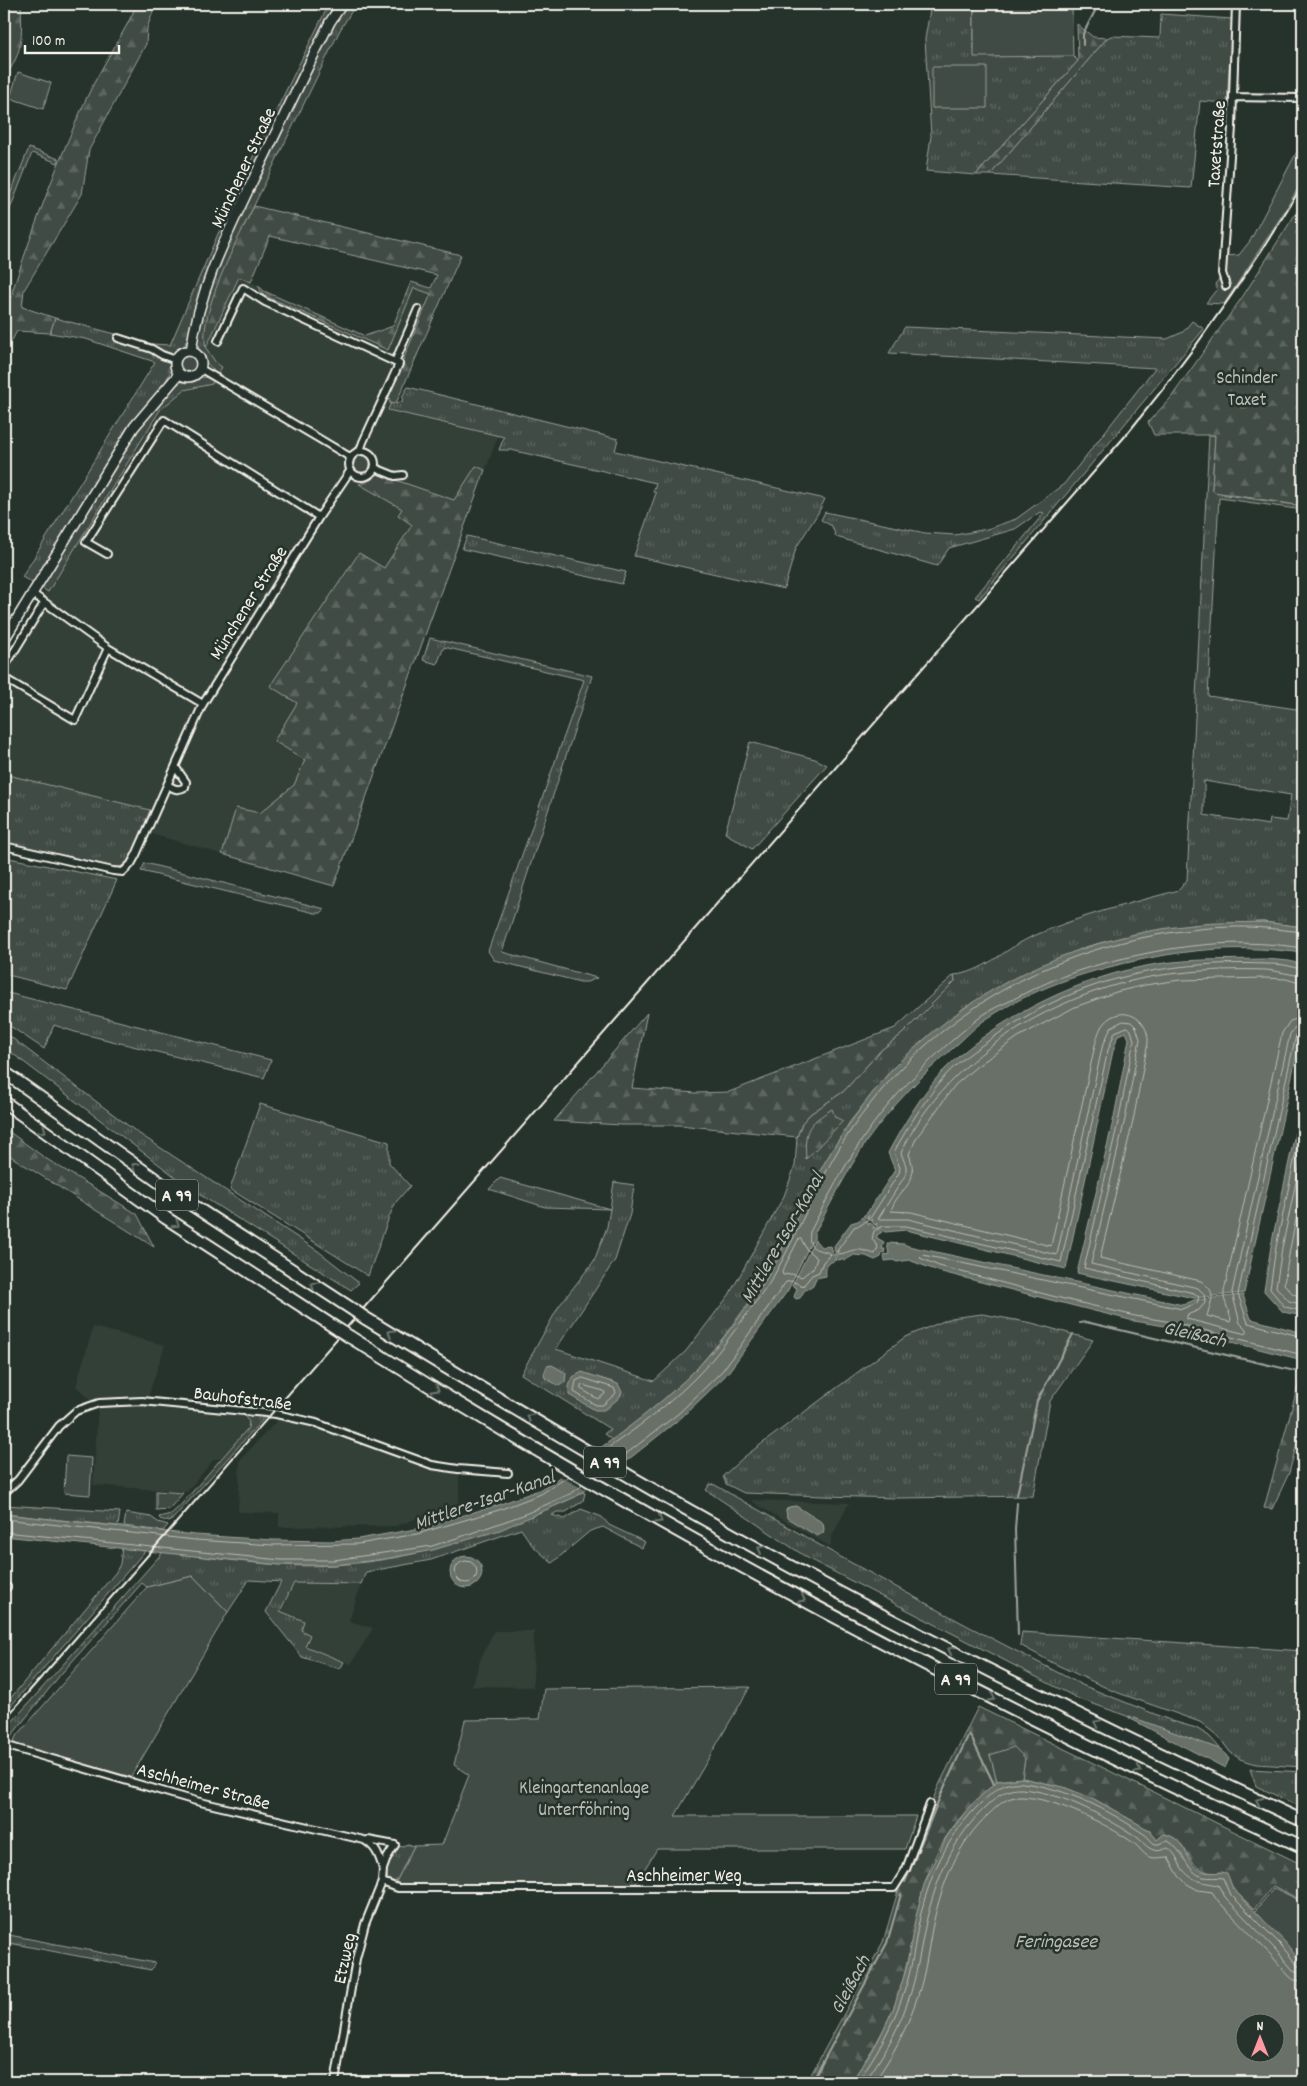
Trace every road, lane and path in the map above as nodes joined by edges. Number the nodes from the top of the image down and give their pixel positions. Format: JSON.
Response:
{"nodes":[{"id":1,"x":342,"y":4,"type":"edge"},
{"id":2,"x":1236,"y":4,"type":"edge"},
{"id":3,"x":1234,"y":97,"type":"junction"},
{"id":4,"x":1303,"y":98,"type":"edge"},
{"id":5,"x":1226,"y":286,"type":"dead end"},
{"id":6,"x":418,"y":309,"type":"dead end"},
{"id":7,"x":118,"y":338,"type":"dead end"},
{"id":8,"x":218,"y":341,"type":"dead end"},
{"id":9,"x":191,"y":351,"type":"junction"},
{"id":10,"x":176,"y":360,"type":"junction"},
{"id":11,"x":395,"y":362,"type":"junction"},
{"id":12,"x":201,"y":368,"type":"junction"},
{"id":13,"x":180,"y":374,"type":"junction"},
{"id":14,"x":360,"y":451,"type":"junction"},
{"id":15,"x":350,"y":456,"type":"junction"},
{"id":16,"x":375,"y":468,"type":"junction"},
{"id":17,"x":350,"y":471,"type":"junction"},
{"id":18,"x":403,"y":475,"type":"dead end"},
{"id":19,"x":319,"y":517,"type":"junction"},
{"id":20,"x":107,"y":554,"type":"dead end"},
{"id":21,"x":33,"y":594,"type":"junction"},
{"id":22,"x":44,"y":602,"type":"junction"},
{"id":23,"x":4,"y":640,"type":"edge"},
{"id":24,"x":108,"y":648,"type":"junction"},
{"id":25,"x":4,"y":668,"type":"edge"},
{"id":26,"x":4,"y":678,"type":"edge"},
{"id":27,"x":203,"y":704,"type":"junction"},
{"id":28,"x":176,"y":768,"type":"junction"},
{"id":29,"x":168,"y":785,"type":"junction"},
{"id":30,"x":4,"y":846,"type":"edge"},
{"id":31,"x":4,"y":1072,"type":"edge"},
{"id":32,"x":4,"y":1102,"type":"edge"},
{"id":33,"x":508,"y":1473,"type":"dead end"},
{"id":34,"x":4,"y":1493,"type":"edge"},
{"id":35,"x":4,"y":1745,"type":"edge"},
{"id":36,"x":930,"y":1804,"type":"dead end"},
{"id":37,"x":1303,"y":1821,"type":"edge"},
{"id":38,"x":364,"y":1840,"type":"junction"},
{"id":39,"x":395,"y":1845,"type":"joint"},
{"id":40,"x":1303,"y":1847,"type":"edge"},
{"id":41,"x":382,"y":1869,"type":"junction"},
{"id":42,"x":382,"y":1882,"type":"junction"},
{"id":43,"x":335,"y":2082,"type":"edge"}],
"edges":[{"from":1,"to":9,"type":"main road","name":"Münchener Straße"},
{"from":2,"to":3,"type":"street","name":"Taxetstraße"},
{"from":3,"to":4,"type":"street"},
{"from":3,"to":5,"type":"street","name":"Taxetstraße"},
{"from":6,"to":11,"type":"street"},
{"from":7,"to":10,"type":"street"},
{"from":8,"to":11,"type":"street"},
{"from":9,"to":10,"type":"main road"},
{"from":9,"to":12,"type":"main road"},
{"from":10,"to":13,"type":"main road"},
{"from":11,"to":14,"type":"street"},
{"from":12,"to":13,"type":"main road"},
{"from":12,"to":15,"type":"street"},
{"from":13,"to":21,"type":"main road"},
{"from":14,"to":15,"type":"street"},
{"from":14,"to":16,"type":"street"},
{"from":15,"to":17,"type":"street"},
{"from":16,"to":17,"type":"street"},
{"from":16,"to":18,"type":"street"},
{"from":17,"to":19,"type":"street","name":"Münchener Straße"},
{"from":19,"to":20,"type":"street"},
{"from":19,"to":27,"type":"street","name":"Münchener Straße"},
{"from":21,"to":22,"type":"street"},
{"from":21,"to":23,"type":"main road"},
{"from":22,"to":24,"type":"street"},
{"from":22,"to":25,"type":"street"},
{"from":24,"to":26,"type":"street"},
{"from":24,"to":27,"type":"street"},
{"from":27,"to":28,"type":"street","name":"Münchener Straße"},
{"from":28,"to":29,"type":"street","name":"Münchener Straße"},
{"from":28,"to":29,"type":"street"},
{"from":29,"to":30,"type":"street","name":"Münchener Straße"},
{"from":37,"to":31,"type":"highway","number":"A 99","one_way":true},
{"from":32,"to":40,"type":"highway","number":"A 99","one_way":true,"bridge":true},
{"from":33,"to":34,"type":"street","name":"Bauhofstraße"},
{"from":35,"to":38,"type":"street","name":"Aschheimer Straße"},
{"from":36,"to":42,"type":"street","name":"Aschheimer Weg"},
{"from":38,"to":39,"type":"street","name":"Aschheimer Straße"},
{"from":38,"to":41,"type":"street"},
{"from":39,"to":41,"type":"street","name":"Etzweg"},
{"from":41,"to":42,"type":"street","name":"Etzweg"},
{"from":42,"to":43,"type":"street","name":"Etzweg"}]}
